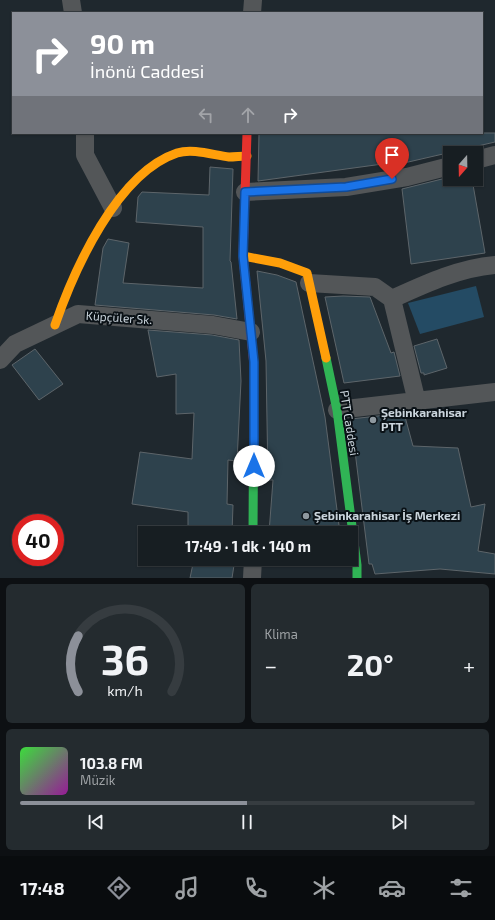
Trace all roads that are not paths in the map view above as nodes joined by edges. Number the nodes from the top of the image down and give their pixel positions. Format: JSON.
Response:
{"nodes":[{"id":1,"x":71,"y":0,"type":"edge"},
{"id":2,"x":253,"y":0,"type":"edge"},
{"id":3,"x":73,"y":12,"type":"edge"},
{"id":4,"x":252,"y":12,"type":"edge"},
{"id":5,"x":85,"y":134,"type":"edge"},
{"id":6,"x":248,"y":134,"type":"edge"},
{"id":7,"x":495,"y":155,"type":"edge"},
{"id":8,"x":246,"y":156,"type":"junction"},
{"id":9,"x":483,"y":158,"type":"edge"},
{"id":10,"x":443,"y":168,"type":"edge"},
{"id":11,"x":245,"y":192,"type":"junction"},
{"id":12,"x":114,"y":208,"type":"junction"},
{"id":13,"x":243,"y":256,"type":"junction"},
{"id":14,"x":495,"y":265,"type":"edge"},
{"id":15,"x":308,"y":278,"type":"junction"},
{"id":16,"x":392,"y":299,"type":"junction"},
{"id":17,"x":55,"y":325,"type":"junction"},
{"id":18,"x":251,"y":332,"type":"junction"},
{"id":19,"x":0,"y":360,"type":"edge"},
{"id":20,"x":495,"y":392,"type":"edge"},
{"id":21,"x":419,"y":401,"type":"junction"},
{"id":22,"x":337,"y":410,"type":"junction"},
{"id":23,"x":253,"y":526,"type":"edge"},
{"id":24,"x":253,"y":566,"type":"edge"},
{"id":25,"x":252,"y":578,"type":"edge"},
{"id":26,"x":357,"y":578,"type":"edge"}],
"edges":[{"from":1,"to":3,"type":"street"},
{"from":2,"to":4,"type":"street"},
{"from":5,"to":12,"type":"street"},
{"from":6,"to":8,"type":"street"},
{"from":7,"to":9,"type":"street"},
{"from":8,"to":11,"type":"street"},
{"from":8,"to":12,"type":"street"},
{"from":10,"to":11,"type":"street"},
{"from":11,"to":13,"type":"street"},
{"from":12,"to":17,"type":"street"},
{"from":13,"to":15,"type":"street"},
{"from":13,"to":18,"type":"street"},
{"from":14,"to":16,"type":"street"},
{"from":15,"to":16,"type":"street"},
{"from":15,"to":22,"type":"street","name":"PTT Caddesi"},
{"from":16,"to":21,"type":"street"},
{"from":17,"to":18,"type":"street","name":"Küpçüler Sk."},
{"from":17,"to":19,"type":"street","name":"Küpçüler Sk."},
{"from":18,"to":23,"type":"street"},
{"from":20,"to":21,"type":"street"},
{"from":21,"to":22,"type":"street"},
{"from":22,"to":26,"type":"street","name":"PTT Caddesi"},
{"from":24,"to":25,"type":"street"}]}
